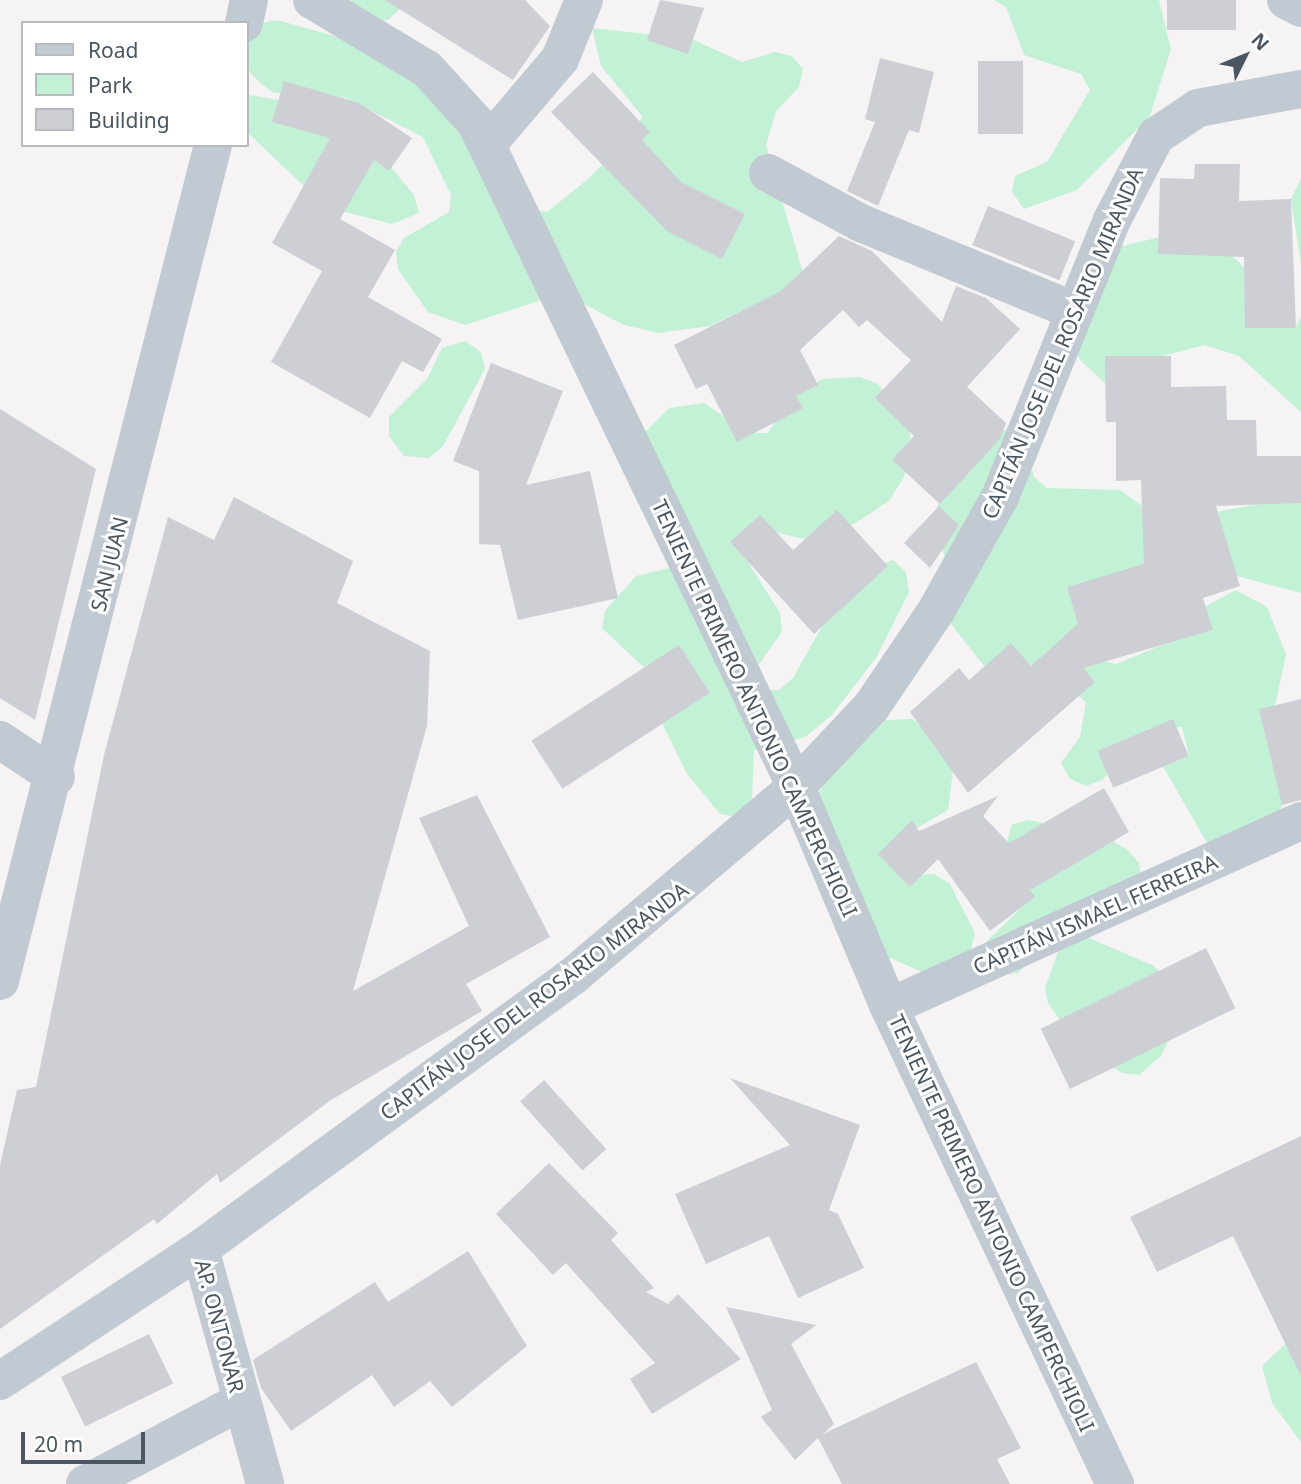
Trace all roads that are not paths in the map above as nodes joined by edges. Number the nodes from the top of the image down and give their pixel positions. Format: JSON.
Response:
{"nodes":[{"id":1,"x":249,"y":0,"type":"edge"},
{"id":2,"x":312,"y":0,"type":"edge"},
{"id":3,"x":584,"y":0,"type":"edge"},
{"id":4,"x":1286,"y":0,"type":"edge"},
{"id":5,"x":1301,"y":8,"type":"edge"},
{"id":6,"x":244,"y":21,"type":"edge"},
{"id":7,"x":1301,"y":89,"type":"edge"},
{"id":8,"x":487,"y":145,"type":"junction"},
{"id":9,"x":213,"y":147,"type":"edge"},
{"id":10,"x":768,"y":173,"type":"dead end"},
{"id":11,"x":1075,"y":311,"type":"junction"},
{"id":12,"x":0,"y":740,"type":"edge"},
{"id":13,"x":57,"y":777,"type":"junction"},
{"id":14,"x":796,"y":787,"type":"junction"},
{"id":15,"x":1301,"y":821,"type":"edge"},
{"id":16,"x":0,"y":981,"type":"edge"},
{"id":17,"x":890,"y":1007,"type":"junction"},
{"id":18,"x":200,"y":1249,"type":"junction"},
{"id":19,"x":0,"y":1381,"type":"edge"},
{"id":20,"x":240,"y":1402,"type":"junction"},
{"id":21,"x":85,"y":1484,"type":"edge"},
{"id":22,"x":265,"y":1484,"type":"edge"},
{"id":23,"x":1115,"y":1484,"type":"edge"}],
"edges":[{"from":1,"to":6,"type":"street"},
{"from":2,"to":8,"type":"street","name":"TENIENTE PRIMERO ANTONIO CAMPERCHIOLI"},
{"from":3,"to":8,"type":"street"},
{"from":4,"to":5,"type":"street"},
{"from":7,"to":11,"type":"street","name":"CAPITÁN JOSE DEL ROSARIO MIRANDA"},
{"from":8,"to":14,"type":"street","name":"TENIENTE PRIMERO ANTONIO CAMPERCHIOLI"},
{"from":9,"to":13,"type":"street","name":"SAN JUAN"},
{"from":10,"to":11,"type":"street"},
{"from":11,"to":14,"type":"street","name":"CAPITÁN JOSE DEL ROSARIO MIRANDA"},
{"from":12,"to":13,"type":"street"},
{"from":13,"to":16,"type":"street","name":"SAN JUAN"},
{"from":14,"to":17,"type":"street","name":"TENIENTE PRIMERO ANTONIO CAMPERCHIOLI"},
{"from":14,"to":18,"type":"street","name":"CAPITÁN JOSE DEL ROSARIO MIRANDA"},
{"from":15,"to":17,"type":"street","name":"CAPITÁN ISMAEL FERREIRA"},
{"from":17,"to":23,"type":"street","name":"TENIENTE PRIMERO ANTONIO CAMPERCHIOLI"},
{"from":18,"to":19,"type":"street","name":"CAPITÁN JOSE DEL ROSARIO MIRANDA"},
{"from":18,"to":20,"type":"street","name":"AP. ONTONAR"},
{"from":20,"to":21,"type":"street"},
{"from":20,"to":22,"type":"street","name":"AP. ONTONAR"}]}
